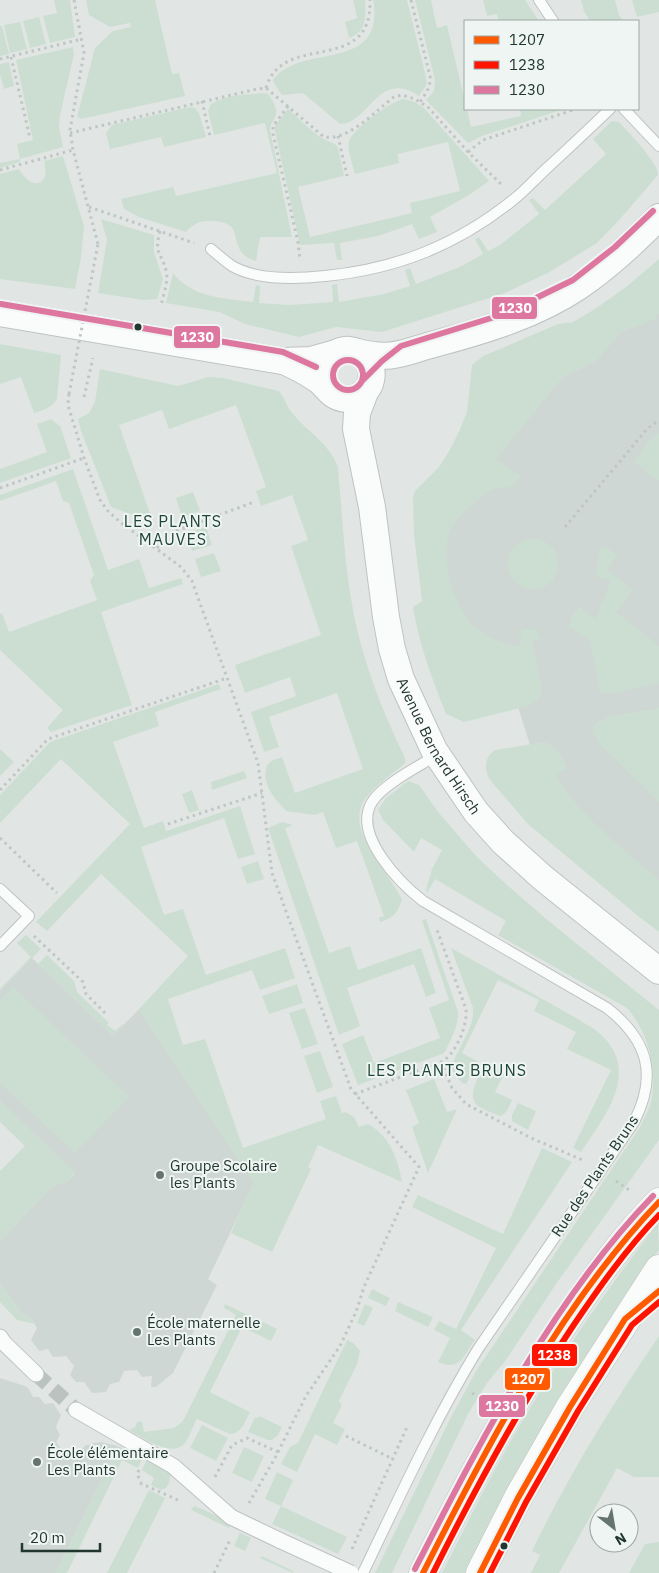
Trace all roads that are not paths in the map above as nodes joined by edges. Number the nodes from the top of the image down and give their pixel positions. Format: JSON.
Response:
{"nodes":[{"id":1,"x":539,"y":0,"type":"edge"},
{"id":2,"x":552,"y":20,"type":"edge"},
{"id":3,"x":609,"y":110,"type":"edge"},
{"id":4,"x":625,"y":110,"type":"edge"},
{"id":5,"x":659,"y":146,"type":"edge"},
{"id":6,"x":659,"y":218,"type":"edge"},
{"id":7,"x":211,"y":249,"type":"road end"},
{"id":8,"x":0,"y":314,"type":"edge"},
{"id":9,"x":347,"y":353,"type":"junction"},
{"id":10,"x":406,"y":354,"type":"junction"},
{"id":11,"x":282,"y":361,"type":"junction"},
{"id":12,"x":327,"y":389,"type":"junction"},
{"id":13,"x":367,"y":389,"type":"junction"},
{"id":14,"x":357,"y":441,"type":"junction"},
{"id":15,"x":437,"y":755,"type":"junction"},
{"id":16,"x":0,"y":889,"type":"edge"},
{"id":17,"x":0,"y":946,"type":"edge"},
{"id":18,"x":659,"y":971,"type":"edge"},
{"id":19,"x":659,"y":1202,"type":"edge"},
{"id":20,"x":659,"y":1269,"type":"edge"},
{"id":21,"x":659,"y":1291,"type":"edge"},
{"id":22,"x":625,"y":1319,"type":"junction"},
{"id":23,"x":0,"y":1337,"type":"edge"},
{"id":24,"x":36,"y":1374,"type":"tunnel mouth"},
{"id":25,"x":76,"y":1410,"type":"tunnel mouth"},
{"id":26,"x":351,"y":1573,"type":"edge"},
{"id":27,"x":363,"y":1573,"type":"edge"},
{"id":28,"x":423,"y":1573,"type":"edge"},
{"id":29,"x":480,"y":1573,"type":"edge"}],
"edges":[{"from":1,"to":2,"type":"lane"},
{"from":3,"to":7,"type":"lane"},
{"from":4,"to":5,"type":"lane"},
{"from":6,"to":10,"type":"street"},
{"from":8,"to":11,"type":"street"},
{"from":9,"to":10,"type":"street"},
{"from":9,"to":11,"type":"street"},
{"from":9,"to":12,"type":"street"},
{"from":9,"to":13,"type":"street"},
{"from":10,"to":13,"type":"street"},
{"from":11,"to":12,"type":"street"},
{"from":12,"to":13,"type":"street"},
{"from":12,"to":14,"type":"street","name":"Avenue Bernard Hirsch"},
{"from":13,"to":14,"type":"street","name":"Avenue Bernard Hirsch"},
{"from":14,"to":15,"type":"street","name":"Avenue Bernard Hirsch"},
{"from":15,"to":18,"type":"street","name":"Avenue Bernard Hirsch"},
{"from":15,"to":27,"type":"lane","name":"Rue des Plants Bruns"},
{"from":16,"to":17,"type":"lane"},
{"from":19,"to":28,"type":"main road"},
{"from":20,"to":22,"type":"main road"},
{"from":21,"to":22,"type":"lane"},
{"from":22,"to":29,"type":"main road"},
{"from":23,"to":24,"type":"street"},
{"from":25,"to":26,"type":"street","bridge":true}]}
